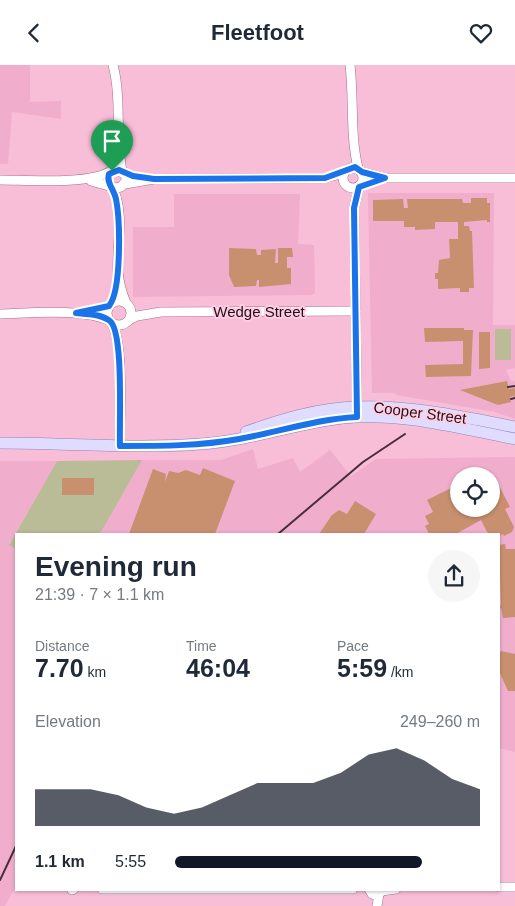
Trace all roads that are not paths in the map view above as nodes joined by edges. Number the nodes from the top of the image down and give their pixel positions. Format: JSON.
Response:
{"nodes":[{"id":1,"x":113,"y":65,"type":"edge"},
{"id":2,"x":121,"y":65,"type":"edge"},
{"id":3,"x":350,"y":65,"type":"edge"},
{"id":4,"x":356,"y":65,"type":"edge"},
{"id":5,"x":117,"y":85,"type":"junction"},
{"id":6,"x":352,"y":86,"type":"junction"},
{"id":7,"x":353,"y":170,"type":"junction"},
{"id":8,"x":117,"y":171,"type":"junction"},
{"id":9,"x":325,"y":178,"type":"junction"},
{"id":10,"x":385,"y":178,"type":"junction"},
{"id":11,"x":515,"y":178,"type":"edge"},
{"id":12,"x":81,"y":179,"type":"junction"},
{"id":13,"x":154,"y":179,"type":"junction"},
{"id":14,"x":0,"y":180,"type":"edge"},
{"id":15,"x":124,"y":185,"type":"junction"},
{"id":16,"x":346,"y":185,"type":"junction"},
{"id":17,"x":360,"y":185,"type":"junction"},
{"id":18,"x":111,"y":186,"type":"junction"},
{"id":19,"x":354,"y":208,"type":"junction"},
{"id":20,"x":118,"y":215,"type":"junction"},
{"id":21,"x":118,"y":271,"type":"junction"},
{"id":22,"x":126,"y":303,"type":"junction"},
{"id":23,"x":110,"y":305,"type":"junction"},
{"id":24,"x":356,"y":311,"type":"junction"},
{"id":25,"x":162,"y":312,"type":"junction"},
{"id":26,"x":0,"y":313,"type":"edge"},
{"id":27,"x":76,"y":313,"type":"junction"},
{"id":28,"x":111,"y":321,"type":"junction"},
{"id":29,"x":128,"y":321,"type":"junction"},
{"id":30,"x":119,"y":352,"type":"junction"},
{"id":31,"x":357,"y":412,"type":"junction"},
{"id":32,"x":515,"y":427,"type":"edge"},
{"id":33,"x":515,"y":439,"type":"edge"},
{"id":34,"x":0,"y":443,"type":"edge"},
{"id":35,"x":100,"y":446,"type":"junction"},
{"id":36,"x":120,"y":446,"type":"junction"},
{"id":37,"x":0,"y":449,"type":"edge"},
{"id":38,"x":500,"y":887,"type":"edge"},
{"id":39,"x":515,"y":887,"type":"edge"},
{"id":40,"x":375,"y":891,"type":"edge"},
{"id":41,"x":375,"y":906,"type":"edge"}],
"edges":[{"from":1,"to":5,"type":"street"},
{"from":2,"to":5,"type":"street"},
{"from":3,"to":6,"type":"street"},
{"from":4,"to":6,"type":"street"},
{"from":5,"to":8,"type":"street"},
{"from":6,"to":7,"type":"street"},
{"from":7,"to":9,"type":"street"},
{"from":7,"to":10,"type":"street"},
{"from":7,"to":16,"type":"street"},
{"from":7,"to":17,"type":"street"},
{"from":8,"to":12,"type":"street"},
{"from":8,"to":13,"type":"street"},
{"from":8,"to":15,"type":"street"},
{"from":8,"to":18,"type":"street"},
{"from":9,"to":13,"type":"street"},
{"from":9,"to":16,"type":"street"},
{"from":10,"to":11,"type":"street"},
{"from":10,"to":17,"type":"street"},
{"from":12,"to":14,"type":"street"},
{"from":12,"to":18,"type":"street"},
{"from":13,"to":15,"type":"street"},
{"from":15,"to":18,"type":"street"},
{"from":15,"to":20,"type":"street"},
{"from":16,"to":17,"type":"street"},
{"from":16,"to":19,"type":"street"},
{"from":17,"to":19,"type":"street"},
{"from":18,"to":20,"type":"street"},
{"from":19,"to":24,"type":"street"},
{"from":20,"to":21,"type":"street"},
{"from":21,"to":22,"type":"street"},
{"from":21,"to":23,"type":"street"},
{"from":22,"to":23,"type":"street"},
{"from":22,"to":25,"type":"street","name":"Wedge Street"},
{"from":22,"to":29,"type":"street"},
{"from":23,"to":27,"type":"street"},
{"from":23,"to":28,"type":"street"},
{"from":24,"to":25,"type":"street","name":"Wedge Street"},
{"from":24,"to":31,"type":"street"},
{"from":25,"to":29,"type":"street","name":"Wedge Street"},
{"from":26,"to":27,"type":"street"},
{"from":27,"to":28,"type":"street"},
{"from":28,"to":29,"type":"street"},
{"from":28,"to":30,"type":"street"},
{"from":29,"to":30,"type":"street"},
{"from":30,"to":36,"type":"street"},
{"from":31,"to":32,"type":"main road","name":"Cooper Street"},
{"from":31,"to":33,"type":"main road","name":"Cooper Street"},
{"from":31,"to":36,"type":"main road","name":"Cooper Street"},
{"from":34,"to":35,"type":"main road","name":"Cooper Street"},
{"from":35,"to":36,"type":"main road","name":"Cooper Street"},
{"from":35,"to":37,"type":"main road","name":"Cooper Street"},
{"from":38,"to":39,"type":"street"},
{"from":40,"to":41,"type":"street"}]}
